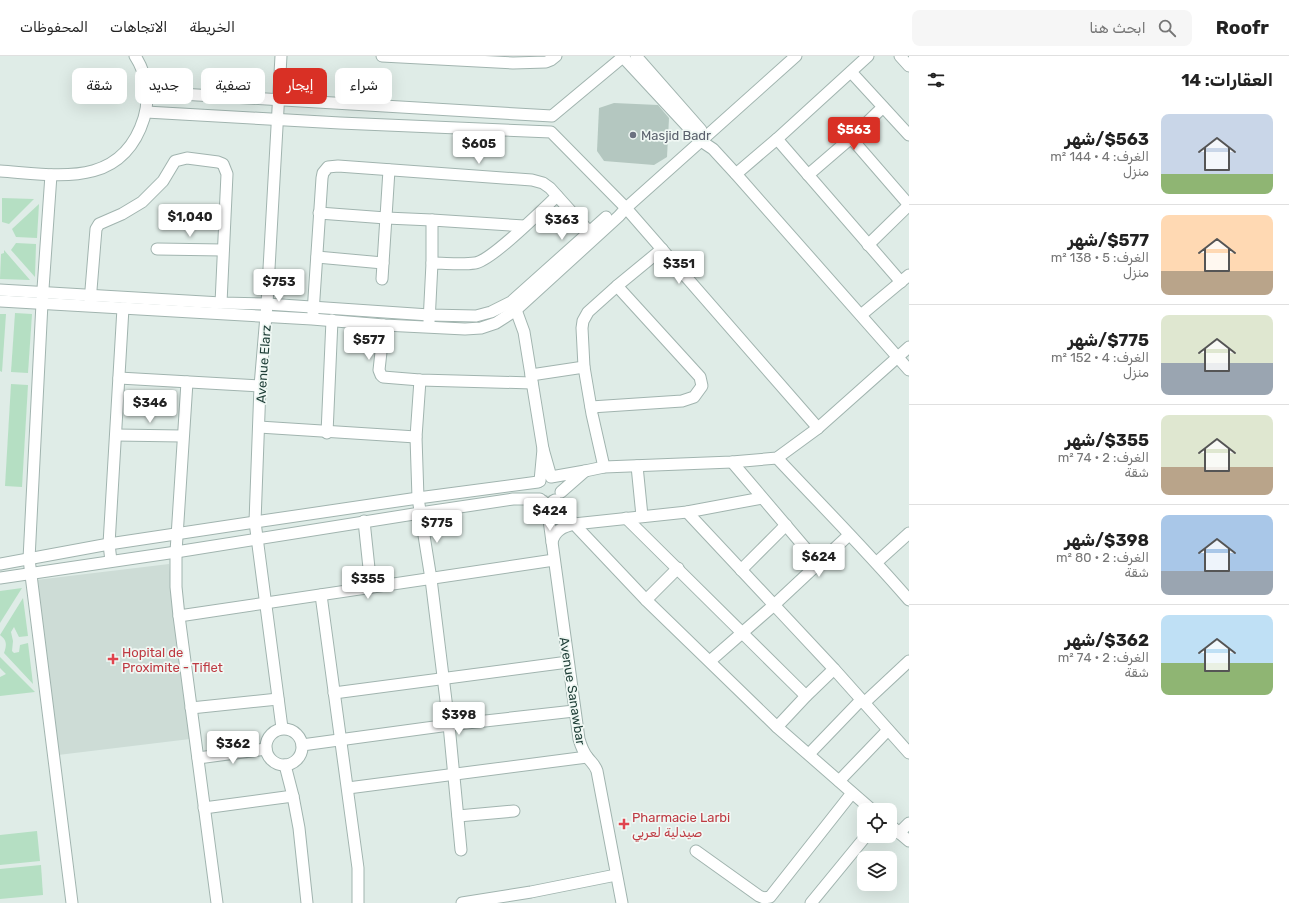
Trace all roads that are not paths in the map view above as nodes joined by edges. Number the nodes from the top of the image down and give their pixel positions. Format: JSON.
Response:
{"nodes":[{"id":1,"x":135,"y":56,"type":"edge"},
{"id":2,"x":281,"y":56,"type":"edge"},
{"id":3,"x":382,"y":56,"type":"edge"},
{"id":4,"x":556,"y":56,"type":"edge"},
{"id":5,"x":623,"y":56,"type":"edge"},
{"id":6,"x":636,"y":56,"type":"edge"},
{"id":7,"x":796,"y":56,"type":"edge"},
{"id":8,"x":868,"y":56,"type":"edge"},
{"id":9,"x":900,"y":56,"type":"edge"},
{"id":10,"x":909,"y":66,"type":"edge"},
{"id":11,"x":140,"y":68,"type":"edge"},
{"id":12,"x":280,"y":68,"type":"edge"},
{"id":13,"x":851,"y":72,"type":"junction"},
{"id":14,"x":193,"y":95,"type":"edge"},
{"id":15,"x":273,"y":100,"type":"edge"},
{"id":16,"x":327,"y":103,"type":"edge"},
{"id":17,"x":147,"y":104,"type":"edge"},
{"id":18,"x":279,"y":104,"type":"edge"},
{"id":19,"x":883,"y":107,"type":"junction"},
{"id":20,"x":146,"y":112,"type":"junction"},
{"id":21,"x":552,"y":116,"type":"junction"},
{"id":22,"x":278,"y":119,"type":"junction"},
{"id":23,"x":551,"y":132,"type":"junction"},
{"id":24,"x":909,"y":135,"type":"edge"},
{"id":25,"x":703,"y":138,"type":"junction"},
{"id":26,"x":851,"y":138,"type":"junction"},
{"id":27,"x":777,"y":139,"type":"junction"},
{"id":28,"x":389,"y":170,"type":"junction"},
{"id":29,"x":0,"y":171,"type":"edge"},
{"id":30,"x":736,"y":174,"type":"junction"},
{"id":31,"x":51,"y":175,"type":"junction"},
{"id":32,"x":808,"y":175,"type":"junction"},
{"id":33,"x":557,"y":196,"type":"junction"},
{"id":34,"x":909,"y":205,"type":"edge"},
{"id":35,"x":626,"y":208,"type":"junction"},
{"id":36,"x":319,"y":213,"type":"junction"},
{"id":37,"x":386,"y":218,"type":"junction"},
{"id":38,"x":432,"y":220,"type":"junction"},
{"id":39,"x":524,"y":226,"type":"junction"},
{"id":40,"x":592,"y":235,"type":"junction"},
{"id":41,"x":868,"y":245,"type":"junction"},
{"id":42,"x":157,"y":249,"type":"dead end"},
{"id":43,"x":662,"y":249,"type":"junction"},
{"id":44,"x":223,"y":250,"type":"junction"},
{"id":45,"x":317,"y":257,"type":"junction"},
{"id":46,"x":383,"y":263,"type":"junction"},
{"id":47,"x":432,"y":263,"type":"junction"},
{"id":48,"x":905,"y":278,"type":"edge"},
{"id":49,"x":382,"y":279,"type":"dead end"},
{"id":50,"x":617,"y":286,"type":"junction"},
{"id":51,"x":0,"y":290,"type":"edge"},
{"id":52,"x":43,"y":297,"type":"junction"},
{"id":53,"x":0,"y":301,"type":"edge"},
{"id":54,"x":90,"y":301,"type":"junction"},
{"id":55,"x":221,"y":303,"type":"junction"},
{"id":56,"x":267,"y":304,"type":"junction"},
{"id":57,"x":162,"y":305,"type":"junction"},
{"id":58,"x":513,"y":306,"type":"junction"},
{"id":59,"x":313,"y":307,"type":"junction"},
{"id":60,"x":123,"y":308,"type":"junction"},
{"id":61,"x":429,"y":315,"type":"junction"},
{"id":62,"x":861,"y":315,"type":"junction"},
{"id":63,"x":266,"y":316,"type":"junction"},
{"id":64,"x":312,"y":319,"type":"junction"},
{"id":65,"x":332,"y":320,"type":"junction"},
{"id":66,"x":384,"y":325,"type":"junction"},
{"id":67,"x":428,"y":327,"type":"junction"},
{"id":68,"x":909,"y":347,"type":"edge"},
{"id":69,"x":898,"y":357,"type":"junction"},
{"id":70,"x":584,"y":367,"type":"junction"},
{"id":71,"x":909,"y":370,"type":"edge"},
{"id":72,"x":119,"y":378,"type":"junction"},
{"id":73,"x":531,"y":379,"type":"junction"},
{"id":74,"x":420,"y":380,"type":"junction"},
{"id":75,"x":186,"y":382,"type":"junction"},
{"id":76,"x":260,"y":386,"type":"junction"},
{"id":77,"x":591,"y":407,"type":"junction"},
{"id":78,"x":259,"y":427,"type":"junction"},
{"id":79,"x":818,"y":428,"type":"junction"},
{"id":80,"x":327,"y":433,"type":"junction"},
{"id":81,"x":116,"y":435,"type":"junction"},
{"id":82,"x":182,"y":436,"type":"junction"},
{"id":83,"x":416,"y":437,"type":"junction"},
{"id":84,"x":543,"y":450,"type":"junction"},
{"id":85,"x":777,"y":458,"type":"junction"},
{"id":86,"x":732,"y":462,"type":"junction"},
{"id":87,"x":637,"y":466,"type":"junction"},
{"id":88,"x":604,"y":467,"type":"junction"},
{"id":89,"x":585,"y":471,"type":"junction"},
{"id":90,"x":551,"y":477,"type":"junction"},
{"id":91,"x":539,"y":482,"type":"junction"},
{"id":92,"x":418,"y":498,"type":"junction"},
{"id":93,"x":550,"y":498,"type":"junction"},
{"id":94,"x":762,"y":498,"type":"junction"},
{"id":95,"x":420,"y":512,"type":"junction"},
{"id":96,"x":687,"y":512,"type":"junction"},
{"id":97,"x":642,"y":516,"type":"junction"},
{"id":98,"x":626,"y":518,"type":"junction"},
{"id":99,"x":364,"y":521,"type":"junction"},
{"id":100,"x":255,"y":522,"type":"junction"},
{"id":101,"x":574,"y":524,"type":"junction"},
{"id":102,"x":786,"y":525,"type":"junction"},
{"id":103,"x":909,"y":533,"type":"edge"},
{"id":104,"x":178,"y":535,"type":"junction"},
{"id":105,"x":849,"y":535,"type":"junction"},
{"id":106,"x":257,"y":538,"type":"junction"},
{"id":107,"x":552,"y":543,"type":"junction"},
{"id":108,"x":109,"y":544,"type":"junction"},
{"id":109,"x":176,"y":552,"type":"junction"},
{"id":110,"x":29,"y":559,"type":"junction"},
{"id":111,"x":554,"y":560,"type":"junction"},
{"id":112,"x":111,"y":561,"type":"junction"},
{"id":113,"x":877,"y":562,"type":"junction"},
{"id":114,"x":818,"y":563,"type":"junction"},
{"id":115,"x":0,"y":564,"type":"edge"},
{"id":116,"x":678,"y":568,"type":"junction"},
{"id":117,"x":741,"y":570,"type":"junction"},
{"id":118,"x":31,"y":573,"type":"junction"},
{"id":119,"x":0,"y":578,"type":"edge"},
{"id":120,"x":431,"y":580,"type":"junction"},
{"id":121,"x":371,"y":587,"type":"junction"},
{"id":122,"x":321,"y":595,"type":"junction"},
{"id":123,"x":646,"y":600,"type":"junction"},
{"id":124,"x":909,"y":600,"type":"edge"},
{"id":125,"x":266,"y":604,"type":"junction"},
{"id":126,"x":774,"y":605,"type":"junction"},
{"id":127,"x":179,"y":616,"type":"junction"},
{"id":128,"x":742,"y":632,"type":"junction"},
{"id":129,"x":710,"y":661,"type":"junction"},
{"id":130,"x":568,"y":662,"type":"junction"},
{"id":131,"x":909,"y":662,"type":"edge"},
{"id":132,"x":834,"y":669,"type":"junction"},
{"id":133,"x":443,"y":678,"type":"junction"},
{"id":134,"x":334,"y":693,"type":"junction"},
{"id":135,"x":806,"y":696,"type":"junction"},
{"id":136,"x":278,"y":699,"type":"junction"},
{"id":137,"x":863,"y":702,"type":"junction"},
{"id":138,"x":192,"y":708,"type":"junction"},
{"id":139,"x":574,"y":711,"type":"junction"},
{"id":140,"x":449,"y":725,"type":"junction"},
{"id":141,"x":777,"y":727,"type":"junction"},
{"id":142,"x":282,"y":728,"type":"junction"},
{"id":143,"x":888,"y":730,"type":"junction"},
{"id":144,"x":341,"y":739,"type":"junction"},
{"id":145,"x":302,"y":745,"type":"junction"},
{"id":146,"x":266,"y":749,"type":"junction"},
{"id":147,"x":909,"y":753,"type":"edge"},
{"id":148,"x":809,"y":754,"type":"junction"},
{"id":149,"x":587,"y":757,"type":"junction"},
{"id":150,"x":198,"y":758,"type":"junction"},
{"id":151,"x":285,"y":765,"type":"junction"},
{"id":152,"x":454,"y":774,"type":"junction"},
{"id":153,"x":839,"y":781,"type":"junction"},
{"id":154,"x":348,"y":788,"type":"junction"},
{"id":155,"x":852,"y":792,"type":"junction"},
{"id":156,"x":293,"y":796,"type":"junction"},
{"id":157,"x":864,"y":803,"type":"edge"},
{"id":158,"x":204,"y":808,"type":"junction"},
{"id":159,"x":514,"y":811,"type":"dead end"},
{"id":160,"x":458,"y":816,"type":"junction"},
{"id":161,"x":909,"y":823,"type":"edge"},
{"id":162,"x":897,"y":828,"type":"edge"},
{"id":163,"x":897,"y":831,"type":"edge"},
{"id":164,"x":909,"y":841,"type":"edge"},
{"id":165,"x":860,"y":843,"type":"edge"},
{"id":166,"x":462,"y":850,"type":"dead end"},
{"id":167,"x":696,"y":851,"type":"dead end"},
{"id":168,"x":616,"y":875,"type":"junction"},
{"id":169,"x":72,"y":903,"type":"edge"},
{"id":170,"x":217,"y":903,"type":"edge"},
{"id":171,"x":307,"y":903,"type":"edge"},
{"id":172,"x":358,"y":903,"type":"edge"},
{"id":173,"x":462,"y":903,"type":"edge"},
{"id":174,"x":622,"y":903,"type":"edge"},
{"id":175,"x":810,"y":903,"type":"edge"}],
"edges":[{"from":1,"to":11,"type":"street"},
{"from":2,"to":12,"type":"street","name":"Avenue Elarz"},
{"from":3,"to":4,"type":"street"},
{"from":5,"to":21,"type":"street"},
{"from":5,"to":25,"type":"street"},
{"from":6,"to":25,"type":"street"},
{"from":7,"to":25,"type":"street"},
{"from":8,"to":13,"type":"street"},
{"from":9,"to":10,"type":"street"},
{"from":13,"to":19,"type":"street"},
{"from":13,"to":27,"type":"street"},
{"from":14,"to":15,"type":"street"},
{"from":16,"to":21,"type":"street"},
{"from":17,"to":20,"type":"street"},
{"from":18,"to":22,"type":"street","name":"Avenue Elarz"},
{"from":19,"to":24,"type":"street"},
{"from":19,"to":26,"type":"street"},
{"from":20,"to":22,"type":"street"},
{"from":20,"to":31,"type":"street"},
{"from":21,"to":23,"type":"street"},
{"from":22,"to":23,"type":"street"},
{"from":22,"to":56,"type":"street","name":"Avenue Elarz"},
{"from":23,"to":35,"type":"street"},
{"from":25,"to":30,"type":"street"},
{"from":25,"to":35,"type":"street"},
{"from":26,"to":32,"type":"street"},
{"from":26,"to":34,"type":"street"},
{"from":27,"to":30,"type":"street"},
{"from":27,"to":32,"type":"street"},
{"from":28,"to":33,"type":"street"},
{"from":28,"to":36,"type":"street"},
{"from":28,"to":37,"type":"street"},
{"from":29,"to":31,"type":"street"},
{"from":30,"to":62,"type":"street"},
{"from":31,"to":52,"type":"street"},
{"from":32,"to":41,"type":"street"},
{"from":33,"to":39,"type":"street"},
{"from":33,"to":40,"type":"street"},
{"from":34,"to":41,"type":"street"},
{"from":35,"to":40,"type":"street"},
{"from":35,"to":43,"type":"street"},
{"from":36,"to":37,"type":"street"},
{"from":36,"to":45,"type":"street"},
{"from":37,"to":38,"type":"street"},
{"from":37,"to":46,"type":"street"},
{"from":38,"to":39,"type":"street"},
{"from":38,"to":47,"type":"street"},
{"from":39,"to":47,"type":"street"},
{"from":40,"to":58,"type":"street"},
{"from":41,"to":48,"type":"street"},
{"from":42,"to":44,"type":"street"},
{"from":43,"to":50,"type":"street"},
{"from":43,"to":79,"type":"street"},
{"from":44,"to":54,"type":"street"},
{"from":44,"to":55,"type":"street"},
{"from":45,"to":46,"type":"street"},
{"from":45,"to":59,"type":"street"},
{"from":46,"to":49,"type":"street"},
{"from":47,"to":61,"type":"street"},
{"from":48,"to":62,"type":"street"},
{"from":50,"to":70,"type":"street"},
{"from":50,"to":77,"type":"street"},
{"from":51,"to":52,"type":"street"},
{"from":52,"to":53,"type":"street"},
{"from":52,"to":54,"type":"street"},
{"from":52,"to":110,"type":"street"},
{"from":54,"to":57,"type":"street"},
{"from":54,"to":60,"type":"street"},
{"from":55,"to":56,"type":"street"},
{"from":55,"to":57,"type":"street"},
{"from":56,"to":59,"type":"street"},
{"from":56,"to":63,"type":"street","name":"Avenue Elarz"},
{"from":57,"to":60,"type":"street"},
{"from":57,"to":63,"type":"street"},
{"from":58,"to":61,"type":"street"},
{"from":58,"to":67,"type":"street"},
{"from":58,"to":73,"type":"street"},
{"from":59,"to":61,"type":"street"},
{"from":59,"to":64,"type":"street"},
{"from":60,"to":72,"type":"street"},
{"from":61,"to":67,"type":"street"},
{"from":62,"to":69,"type":"street"},
{"from":63,"to":64,"type":"street"},
{"from":63,"to":76,"type":"street","name":"Avenue Elarz"},
{"from":64,"to":65,"type":"street"},
{"from":65,"to":66,"type":"street"},
{"from":65,"to":80,"type":"street"},
{"from":66,"to":67,"type":"street"},
{"from":66,"to":74,"type":"street"},
{"from":68,"to":69,"type":"street"},
{"from":69,"to":71,"type":"street"},
{"from":69,"to":79,"type":"street"},
{"from":70,"to":73,"type":"street"},
{"from":70,"to":77,"type":"street"},
{"from":72,"to":75,"type":"street"},
{"from":72,"to":81,"type":"street"},
{"from":73,"to":74,"type":"street"},
{"from":73,"to":84,"type":"street"},
{"from":74,"to":83,"type":"street"},
{"from":75,"to":76,"type":"street"},
{"from":75,"to":82,"type":"street"},
{"from":76,"to":78,"type":"street","name":"Avenue Elarz"},
{"from":77,"to":88,"type":"street"},
{"from":78,"to":80,"type":"street"},
{"from":78,"to":100,"type":"street","name":"Avenue Elarz"},
{"from":79,"to":85,"type":"street"},
{"from":80,"to":83,"type":"street"},
{"from":81,"to":82,"type":"street"},
{"from":81,"to":108,"type":"street"},
{"from":82,"to":104,"type":"street"},
{"from":83,"to":92,"type":"street"},
{"from":84,"to":90,"type":"street"},
{"from":84,"to":91,"type":"street"},
{"from":85,"to":86,"type":"street"},
{"from":85,"to":105,"type":"street"},
{"from":86,"to":87,"type":"street"},
{"from":86,"to":94,"type":"street"},
{"from":87,"to":88,"type":"street"},
{"from":87,"to":97,"type":"street"},
{"from":88,"to":89,"type":"street"},
{"from":89,"to":90,"type":"street"},
{"from":89,"to":93,"type":"street"},
{"from":90,"to":91,"type":"street"},
{"from":90,"to":93,"type":"street"},
{"from":91,"to":92,"type":"street"},
{"from":91,"to":93,"type":"street"},
{"from":92,"to":95,"type":"street"},
{"from":92,"to":100,"type":"street"},
{"from":93,"to":95,"type":"street"},
{"from":93,"to":101,"type":"street"},
{"from":93,"to":107,"type":"street","name":"Avenue Sanawbar"},
{"from":94,"to":96,"type":"street"},
{"from":94,"to":102,"type":"street"},
{"from":95,"to":99,"type":"street"},
{"from":95,"to":120,"type":"street"},
{"from":96,"to":97,"type":"street"},
{"from":96,"to":117,"type":"street"},
{"from":97,"to":98,"type":"street"},
{"from":98,"to":101,"type":"street"},
{"from":98,"to":116,"type":"street"},
{"from":99,"to":106,"type":"street"},
{"from":99,"to":121,"type":"street"},
{"from":100,"to":104,"type":"street"},
{"from":100,"to":106,"type":"street","name":"Avenue Elarz"},
{"from":101,"to":107,"type":"street"},
{"from":101,"to":123,"type":"street"},
{"from":102,"to":114,"type":"street"},
{"from":102,"to":117,"type":"street"},
{"from":103,"to":113,"type":"street"},
{"from":104,"to":108,"type":"street"},
{"from":104,"to":109,"type":"street"},
{"from":105,"to":113,"type":"street"},
{"from":105,"to":114,"type":"street"},
{"from":106,"to":109,"type":"street"},
{"from":106,"to":125,"type":"street","name":"Avenue Elarz"},
{"from":107,"to":111,"type":"street","name":"Avenue Sanawbar"},
{"from":108,"to":110,"type":"street"},
{"from":108,"to":112,"type":"street"},
{"from":109,"to":112,"type":"street"},
{"from":109,"to":127,"type":"street"},
{"from":110,"to":115,"type":"street"},
{"from":110,"to":118,"type":"street"},
{"from":111,"to":120,"type":"street"},
{"from":111,"to":130,"type":"street","name":"Avenue Sanawbar"},
{"from":112,"to":118,"type":"street"},
{"from":113,"to":124,"type":"street"},
{"from":114,"to":126,"type":"street"},
{"from":116,"to":123,"type":"street"},
{"from":116,"to":128,"type":"street"},
{"from":117,"to":126,"type":"street"},
{"from":118,"to":119,"type":"street"},
{"from":118,"to":169,"type":"street"},
{"from":120,"to":121,"type":"street"},
{"from":120,"to":133,"type":"street"},
{"from":121,"to":122,"type":"street"},
{"from":122,"to":125,"type":"street"},
{"from":122,"to":134,"type":"street"},
{"from":123,"to":129,"type":"street"},
{"from":125,"to":127,"type":"street"},
{"from":125,"to":136,"type":"street","name":"Avenue Elarz"},
{"from":126,"to":128,"type":"street"},
{"from":126,"to":132,"type":"street"},
{"from":127,"to":138,"type":"street"},
{"from":128,"to":129,"type":"street"},
{"from":128,"to":135,"type":"street"},
{"from":129,"to":141,"type":"street"},
{"from":130,"to":133,"type":"street"},
{"from":130,"to":139,"type":"street","name":"Avenue Sanawbar"},
{"from":131,"to":137,"type":"street"},
{"from":132,"to":135,"type":"street"},
{"from":132,"to":137,"type":"street"},
{"from":133,"to":134,"type":"street"},
{"from":133,"to":140,"type":"street"},
{"from":134,"to":144,"type":"street"},
{"from":135,"to":141,"type":"street"},
{"from":136,"to":138,"type":"street"},
{"from":136,"to":142,"type":"street","name":"Avenue Elarz"},
{"from":137,"to":143,"type":"street"},
{"from":137,"to":148,"type":"street"},
{"from":138,"to":150,"type":"street"},
{"from":139,"to":140,"type":"street"},
{"from":139,"to":149,"type":"street","name":"Avenue Sanawbar"},
{"from":140,"to":144,"type":"street"},
{"from":140,"to":152,"type":"street"},
{"from":141,"to":148,"type":"street"},
{"from":142,"to":145,"type":"street"},
{"from":142,"to":146,"type":"street"},
{"from":143,"to":147,"type":"street"},
{"from":143,"to":153,"type":"street"},
{"from":144,"to":145,"type":"street"},
{"from":144,"to":154,"type":"street"},
{"from":145,"to":151,"type":"street"},
{"from":146,"to":150,"type":"street"},
{"from":146,"to":151,"type":"street"},
{"from":148,"to":153,"type":"street"},
{"from":149,"to":152,"type":"street"},
{"from":149,"to":168,"type":"street","name":"Avenue Sanawbar"},
{"from":150,"to":158,"type":"street"},
{"from":151,"to":156,"type":"street"},
{"from":152,"to":154,"type":"street"},
{"from":152,"to":160,"type":"street"},
{"from":153,"to":155,"type":"street"},
{"from":154,"to":172,"type":"street"},
{"from":155,"to":157,"type":"street"},
{"from":155,"to":167,"type":"street"},
{"from":156,"to":158,"type":"street"},
{"from":156,"to":171,"type":"street"},
{"from":158,"to":170,"type":"street"},
{"from":159,"to":160,"type":"street"},
{"from":160,"to":166,"type":"street"},
{"from":161,"to":162,"type":"street"},
{"from":163,"to":164,"type":"street"},
{"from":165,"to":175,"type":"street"},
{"from":168,"to":173,"type":"street"},
{"from":168,"to":174,"type":"street","name":"Avenue Sanawbar"}]}
